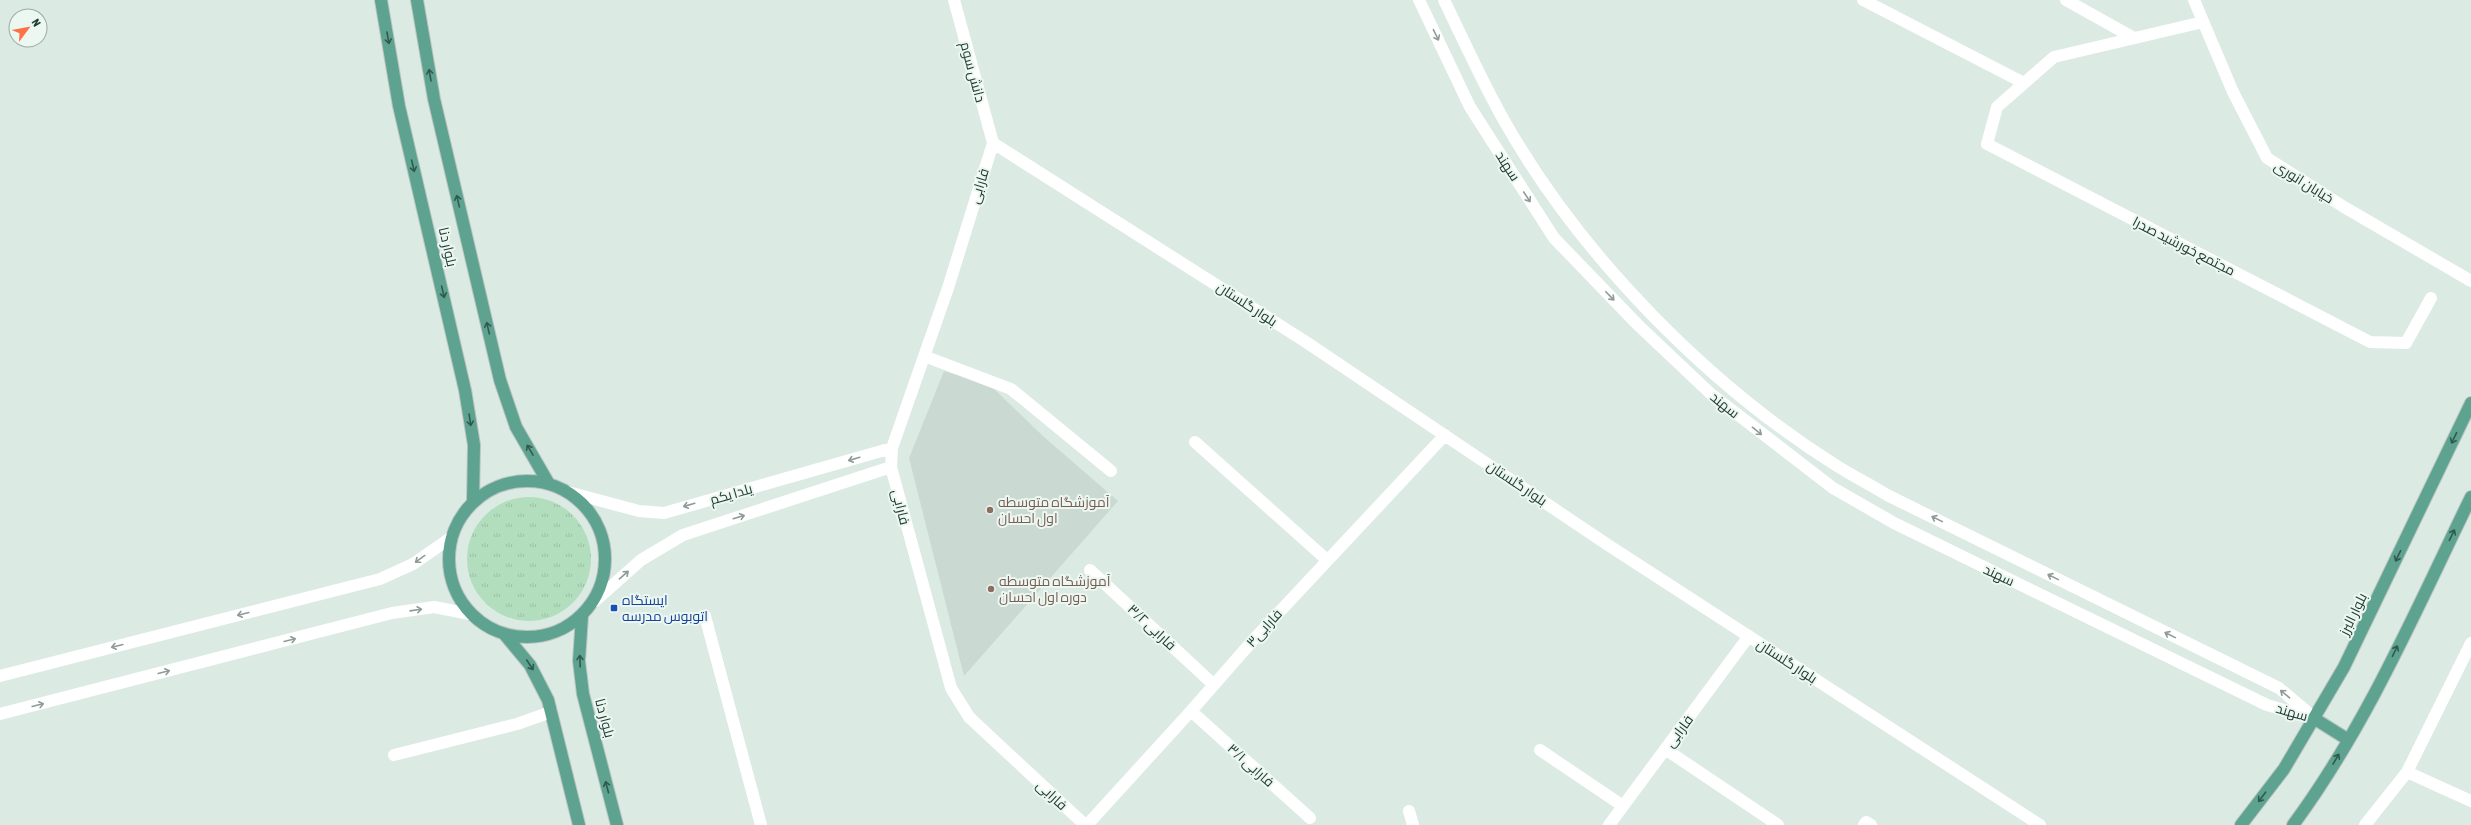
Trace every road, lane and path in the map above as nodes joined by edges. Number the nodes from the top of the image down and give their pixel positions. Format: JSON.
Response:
{"nodes":[{"id":1,"x":381,"y":0,"type":"edge"},
{"id":2,"x":417,"y":0,"type":"edge"},
{"id":3,"x":954,"y":0,"type":"edge"},
{"id":4,"x":1419,"y":0,"type":"edge"},
{"id":5,"x":1444,"y":0,"type":"edge"},
{"id":6,"x":1863,"y":0,"type":"edge"},
{"id":7,"x":2066,"y":0,"type":"edge"},
{"id":8,"x":2194,"y":0,"type":"edge"},
{"id":9,"x":2204,"y":22,"type":"junction"},
{"id":10,"x":2134,"y":38,"type":"junction"},
{"id":11,"x":2024,"y":83,"type":"junction"},
{"id":12,"x":992,"y":143,"type":"junction"},
{"id":13,"x":2471,"y":280,"type":"edge"},
{"id":14,"x":2431,"y":298,"type":"dead end"},
{"id":15,"x":924,"y":356,"type":"junction"},
{"id":16,"x":2471,"y":403,"type":"edge"},
{"id":17,"x":1445,"y":435,"type":"junction"},
{"id":18,"x":1195,"y":442,"type":"dead end"},
{"id":19,"x":892,"y":448,"type":"junction"},
{"id":20,"x":891,"y":467,"type":"junction"},
{"id":21,"x":1111,"y":471,"type":"dead end"},
{"id":22,"x":550,"y":484,"type":"junction"},
{"id":23,"x":568,"y":492,"type":"junction"},
{"id":24,"x":2471,"y":497,"type":"edge"},
{"id":25,"x":473,"y":502,"type":"junction"},
{"id":26,"x":452,"y":536,"type":"junction"},
{"id":27,"x":1327,"y":560,"type":"junction"},
{"id":28,"x":1090,"y":570,"type":"dead end"},
{"id":29,"x":595,"y":601,"type":"junction"},
{"id":30,"x":470,"y":614,"type":"junction"},
{"id":31,"x":582,"y":616,"type":"junction"},
{"id":32,"x":705,"y":616,"type":"dead end"},
{"id":33,"x":505,"y":635,"type":"junction"},
{"id":34,"x":1749,"y":636,"type":"junction"},
{"id":35,"x":2471,"y":643,"type":"edge"},
{"id":36,"x":0,"y":676,"type":"edge"},
{"id":37,"x":1214,"y":685,"type":"junction"},
{"id":38,"x":1191,"y":711,"type":"junction"},
{"id":39,"x":551,"y":712,"type":"junction"},
{"id":40,"x":0,"y":714,"type":"edge"},
{"id":41,"x":2315,"y":719,"type":"junction"},
{"id":42,"x":2347,"y":739,"type":"junction"},
{"id":43,"x":1665,"y":749,"type":"junction"},
{"id":44,"x":1540,"y":750,"type":"dead end"},
{"id":45,"x":394,"y":755,"type":"dead end"},
{"id":46,"x":2407,"y":772,"type":"junction"},
{"id":47,"x":2471,"y":801,"type":"edge"},
{"id":48,"x":1623,"y":806,"type":"junction"},
{"id":49,"x":1409,"y":810,"type":"dead end"},
{"id":50,"x":1310,"y":818,"type":"dead end"},
{"id":51,"x":579,"y":825,"type":"edge"},
{"id":52,"x":617,"y":825,"type":"edge"},
{"id":53,"x":761,"y":825,"type":"edge"},
{"id":54,"x":1086,"y":825,"type":"edge"},
{"id":55,"x":1412,"y":825,"type":"edge"},
{"id":56,"x":1609,"y":825,"type":"edge"},
{"id":57,"x":1778,"y":825,"type":"edge"},
{"id":58,"x":1864,"y":825,"type":"edge"},
{"id":59,"x":1871,"y":825,"type":"edge"},
{"id":60,"x":2040,"y":825,"type":"edge"},
{"id":61,"x":2241,"y":825,"type":"edge"},
{"id":62,"x":2293,"y":825,"type":"edge"},
{"id":63,"x":2365,"y":825,"type":"edge"}],
"edges":[{"from":1,"to":25,"type":"main road","name":"بلوار دنا","one_way":true},
{"from":22,"to":2,"type":"main road","name":"بلوار دنا","one_way":true},
{"from":3,"to":12,"type":"street","name":"دانش سوم"},
{"from":4,"to":41,"type":"street","name":"سهند","one_way":true},
{"from":41,"to":5,"type":"street","name":"سهند","one_way":true},
{"from":6,"to":11,"type":"street"},
{"from":7,"to":10,"type":"street"},
{"from":8,"to":9,"type":"street","name":"خیابان انوری"},
{"from":9,"to":10,"type":"street","name":"مجتمع خورشید صدرا"},
{"from":9,"to":13,"type":"street","name":"خیابان انوری"},
{"from":10,"to":11,"type":"street","name":"مجتمع خورشید صدرا"},
{"from":11,"to":14,"type":"street","name":"مجتمع خورشید صدرا"},
{"from":12,"to":15,"type":"street","name":"فارابی"},
{"from":12,"to":17,"type":"street","name":"بلوار گلستان"},
{"from":15,"to":19,"type":"street","name":"فارابی"},
{"from":15,"to":21,"type":"street"},
{"from":16,"to":41,"type":"main road","name":"بلوار البرز","one_way":true},
{"from":17,"to":27,"type":"street","name":"فارابی۳"},
{"from":17,"to":34,"type":"street","name":"بلوار گلستان"},
{"from":18,"to":27,"type":"street"},
{"from":19,"to":20,"type":"street","name":"فارابی"},
{"from":19,"to":23,"type":"street","name":"یلدا یکم","one_way":true},
{"from":29,"to":20,"type":"street","name":"یلدا یکم","one_way":true},
{"from":20,"to":54,"type":"street","name":"فارابی"},
{"from":22,"to":23,"type":"main road"},
{"from":22,"to":25,"type":"main road"},
{"from":23,"to":29,"type":"main road"},
{"from":42,"to":24,"type":"main road","one_way":true},
{"from":25,"to":26,"type":"main road"},
{"from":26,"to":30,"type":"main road"},
{"from":26,"to":36,"type":"street","one_way":true},
{"from":27,"to":37,"type":"street","name":"فارابی۳"},
{"from":28,"to":37,"type":"street","name":"فارابی ۳/۲"},
{"from":29,"to":31,"type":"main road"},
{"from":30,"to":33,"type":"main road"},
{"from":40,"to":30,"type":"street","one_way":true},
{"from":31,"to":33,"type":"main road"},
{"from":52,"to":31,"type":"main road","name":"بلوار دنا","one_way":true},
{"from":32,"to":53,"type":"street"},
{"from":33,"to":39,"type":"main road","one_way":true},
{"from":34,"to":43,"type":"street","name":"فارابی"},
{"from":34,"to":60,"type":"street","name":"بلوار گلستان"},
{"from":35,"to":46,"type":"street"},
{"from":37,"to":38,"type":"street","name":"فارابی۳"},
{"from":38,"to":50,"type":"street","name":"فارابی ۳/۱"},
{"from":38,"to":54,"type":"street","name":"فارابی۳"},
{"from":39,"to":45,"type":"street"},
{"from":39,"to":51,"type":"main road"},
{"from":41,"to":42,"type":"main road"},
{"from":41,"to":61,"type":"main road","name":"بلوار البرز","one_way":true},
{"from":62,"to":42,"type":"main road","one_way":true},
{"from":43,"to":48,"type":"street","name":"فارابی"},
{"from":43,"to":57,"type":"street"},
{"from":44,"to":48,"type":"street"},
{"from":46,"to":47,"type":"street"},
{"from":46,"to":63,"type":"street"},
{"from":48,"to":56,"type":"street","name":"فارابی"},
{"from":49,"to":55,"type":"street"},
{"from":58,"to":59,"type":"street"}]}
